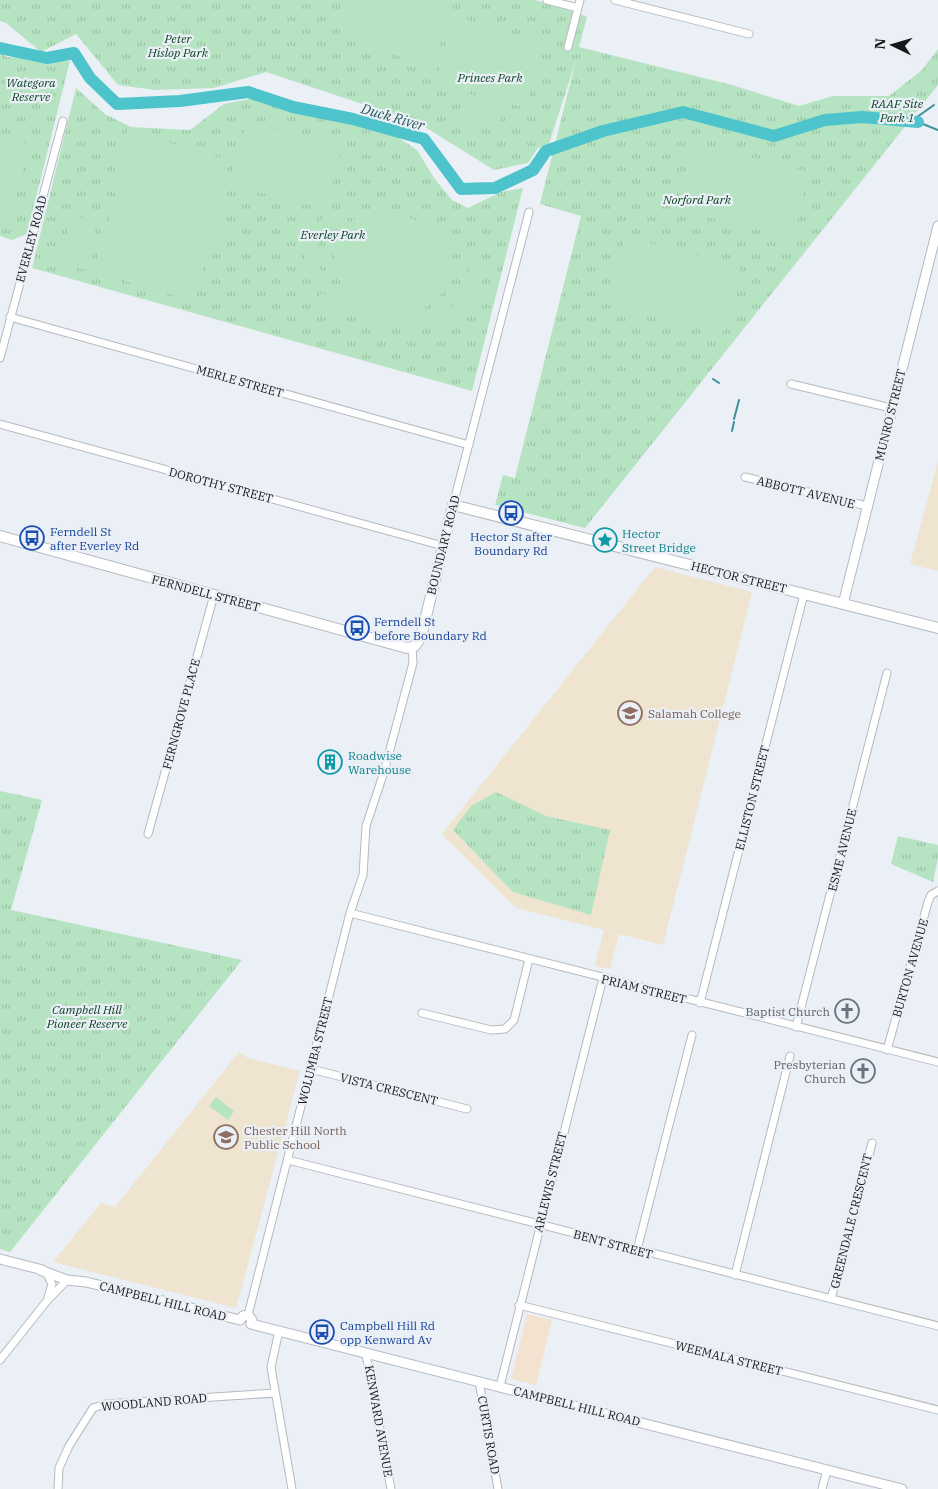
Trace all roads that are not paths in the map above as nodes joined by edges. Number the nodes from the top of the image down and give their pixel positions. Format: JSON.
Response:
{"nodes":[{"id":1,"x":547,"y":0,"type":"edge"},
{"id":2,"x":614,"y":0,"type":"edge"},
{"id":3,"x":579,"y":4,"type":"edge"},
{"id":4,"x":749,"y":34,"type":"dead end"},
{"id":5,"x":568,"y":47,"type":"dead end"},
{"id":6,"x":63,"y":121,"type":"dead end"},
{"id":7,"x":529,"y":212,"type":"dead end"},
{"id":8,"x":938,"y":226,"type":"edge"},
{"id":9,"x":10,"y":317,"type":"junction"},
{"id":10,"x":0,"y":358,"type":"edge"},
{"id":11,"x":791,"y":384,"type":"dead end"},
{"id":12,"x":891,"y":408,"type":"junction"},
{"id":13,"x":0,"y":424,"type":"edge"},
{"id":14,"x":469,"y":445,"type":"junction"},
{"id":15,"x":745,"y":477,"type":"dead end"},
{"id":16,"x":453,"y":505,"type":"junction"},
{"id":17,"x":867,"y":506,"type":"junction"},
{"id":18,"x":0,"y":536,"type":"edge"},
{"id":19,"x":442,"y":546,"type":"junction"},
{"id":20,"x":804,"y":594,"type":"junction"},
{"id":21,"x":214,"y":595,"type":"junction"},
{"id":22,"x":843,"y":604,"type":"junction"},
{"id":23,"x":938,"y":628,"type":"edge"},
{"id":24,"x":412,"y":647,"type":"junction"},
{"id":25,"x":887,"y":673,"type":"dead end"},
{"id":26,"x":148,"y":834,"type":"dead end"},
{"id":27,"x":363,"y":875,"type":"joint"},
{"id":28,"x":938,"y":892,"type":"edge"},
{"id":29,"x":350,"y":913,"type":"junction"},
{"id":30,"x":529,"y":959,"type":"junction"},
{"id":31,"x":603,"y":978,"type":"junction"},
{"id":32,"x":700,"y":1003,"type":"junction"},
{"id":33,"x":422,"y":1013,"type":"dead end"},
{"id":34,"x":796,"y":1027,"type":"junction"},
{"id":35,"x":692,"y":1035,"type":"dead end"},
{"id":36,"x":887,"y":1050,"type":"junction"},
{"id":37,"x":790,"y":1056,"type":"dead end"},
{"id":38,"x":938,"y":1062,"type":"edge"},
{"id":39,"x":311,"y":1069,"type":"junction"},
{"id":40,"x":467,"y":1109,"type":"dead end"},
{"id":41,"x":872,"y":1142,"type":"dead end"},
{"id":42,"x":288,"y":1160,"type":"junction"},
{"id":43,"x":539,"y":1224,"type":"junction"},
{"id":44,"x":638,"y":1250,"type":"junction"},
{"id":45,"x":0,"y":1259,"type":"edge"},
{"id":46,"x":43,"y":1272,"type":"junction"},
{"id":47,"x":735,"y":1275,"type":"junction"},
{"id":48,"x":67,"y":1280,"type":"junction"},
{"id":49,"x":86,"y":1282,"type":"junction"},
{"id":50,"x":831,"y":1300,"type":"junction"},
{"id":51,"x":46,"y":1302,"type":"junction"},
{"id":52,"x":519,"y":1305,"type":"junction"},
{"id":53,"x":246,"y":1320,"type":"junction"},
{"id":54,"x":938,"y":1326,"type":"edge"},
{"id":55,"x":279,"y":1331,"type":"junction"},
{"id":56,"x":366,"y":1354,"type":"junction"},
{"id":57,"x":0,"y":1360,"type":"edge"},
{"id":58,"x":479,"y":1381,"type":"junction"},
{"id":59,"x":500,"y":1386,"type":"junction"},
{"id":60,"x":276,"y":1393,"type":"junction"},
{"id":61,"x":938,"y":1410,"type":"edge"},
{"id":62,"x":827,"y":1470,"type":"junction"},
{"id":63,"x":58,"y":1489,"type":"edge"},
{"id":64,"x":292,"y":1489,"type":"edge"},
{"id":65,"x":391,"y":1489,"type":"edge"},
{"id":66,"x":498,"y":1489,"type":"edge"},
{"id":67,"x":822,"y":1489,"type":"edge"},
{"id":68,"x":902,"y":1489,"type":"edge"}],
"edges":[{"from":1,"to":3,"type":"street"},
{"from":2,"to":4,"type":"street"},
{"from":3,"to":5,"type":"street"},
{"from":6,"to":9,"type":"street","name":"EVERLEY ROAD"},
{"from":7,"to":14,"type":"street","name":"BOUNDARY ROAD"},
{"from":8,"to":12,"type":"street","name":"MUNRO STREET"},
{"from":9,"to":10,"type":"street","name":"EVERLEY ROAD"},
{"from":9,"to":14,"type":"street","name":"MERLE STREET"},
{"from":11,"to":12,"type":"street"},
{"from":12,"to":17,"type":"street","name":"MUNRO STREET"},
{"from":13,"to":19,"type":"street","name":"DOROTHY STREET"},
{"from":14,"to":16,"type":"street","name":"BOUNDARY ROAD"},
{"from":15,"to":17,"type":"street","name":"ABBOTT AVENUE"},
{"from":16,"to":19,"type":"main road","name":"BOUNDARY ROAD"},
{"from":16,"to":20,"type":"main road","name":"HECTOR STREET"},
{"from":17,"to":22,"type":"street","name":"MUNRO STREET"},
{"from":18,"to":21,"type":"main road","name":"FERNDELL STREET"},
{"from":19,"to":24,"type":"main road","name":"BOUNDARY ROAD"},
{"from":20,"to":22,"type":"main road","name":"HECTOR STREET"},
{"from":20,"to":32,"type":"street","name":"ELLISTON STREET"},
{"from":21,"to":24,"type":"main road","name":"FERNDELL STREET"},
{"from":21,"to":26,"type":"street","name":"FERNGROVE PLACE"},
{"from":22,"to":23,"type":"main road","name":"HECTOR STREET"},
{"from":24,"to":27,"type":"street","name":"BOUNDARY ROAD"},
{"from":25,"to":34,"type":"street","name":"ESME AVENUE"},
{"from":27,"to":29,"type":"street","name":"WOLUMBA STREET"},
{"from":28,"to":36,"type":"street","name":"BURTON AVENUE"},
{"from":29,"to":30,"type":"street","name":"PRIAM STREET"},
{"from":29,"to":39,"type":"street","name":"WOLUMBA STREET"},
{"from":30,"to":31,"type":"street","name":"PRIAM STREET"},
{"from":30,"to":33,"type":"street"},
{"from":31,"to":32,"type":"street","name":"PRIAM STREET"},
{"from":31,"to":43,"type":"street","name":"ARLEWIS STREET"},
{"from":32,"to":34,"type":"street","name":"PRIAM STREET"},
{"from":34,"to":36,"type":"street","name":"PRIAM STREET"},
{"from":35,"to":44,"type":"street"},
{"from":36,"to":38,"type":"street","name":"PRIAM STREET"},
{"from":37,"to":47,"type":"street"},
{"from":39,"to":40,"type":"street","name":"VISTA CRESCENT"},
{"from":39,"to":42,"type":"street","name":"WOLUMBA STREET"},
{"from":41,"to":50,"type":"street","name":"GREENDALE CRESCENT"},
{"from":42,"to":43,"type":"street","name":"BENT STREET"},
{"from":42,"to":53,"type":"street","name":"WOLUMBA STREET"},
{"from":43,"to":44,"type":"street","name":"BENT STREET"},
{"from":43,"to":52,"type":"street","name":"ARLEWIS STREET"},
{"from":44,"to":47,"type":"street","name":"BENT STREET"},
{"from":45,"to":46,"type":"street","name":"CAMPBELL HILL ROAD"},
{"from":46,"to":48,"type":"street","name":"CAMPBELL HILL ROAD"},
{"from":46,"to":49,"type":"street","name":"CAMPBELL HILL ROAD"},
{"from":46,"to":51,"type":"street"},
{"from":47,"to":50,"type":"street","name":"BENT STREET"},
{"from":48,"to":49,"type":"street","name":"CAMPBELL HILL ROAD"},
{"from":48,"to":51,"type":"street"},
{"from":49,"to":53,"type":"street","name":"CAMPBELL HILL ROAD"},
{"from":50,"to":54,"type":"street","name":"BENT STREET"},
{"from":51,"to":57,"type":"street"},
{"from":52,"to":59,"type":"street","name":"ARLEWIS STREET"},
{"from":52,"to":61,"type":"street","name":"WEEMALA STREET"},
{"from":53,"to":55,"type":"street","name":"CAMPBELL HILL ROAD"},
{"from":55,"to":56,"type":"street","name":"CAMPBELL HILL ROAD"},
{"from":55,"to":60,"type":"street"},
{"from":56,"to":58,"type":"street","name":"CAMPBELL HILL ROAD"},
{"from":56,"to":65,"type":"street","name":"KENWARD AVENUE"},
{"from":58,"to":59,"type":"street","name":"CAMPBELL HILL ROAD"},
{"from":58,"to":66,"type":"street","name":"CURTIS ROAD"},
{"from":59,"to":62,"type":"street","name":"CAMPBELL HILL ROAD"},
{"from":60,"to":63,"type":"street","name":"WOODLAND ROAD"},
{"from":60,"to":64,"type":"street"},
{"from":62,"to":67,"type":"street"},
{"from":62,"to":68,"type":"street","name":"CAMPBELL HILL ROAD"}]}
